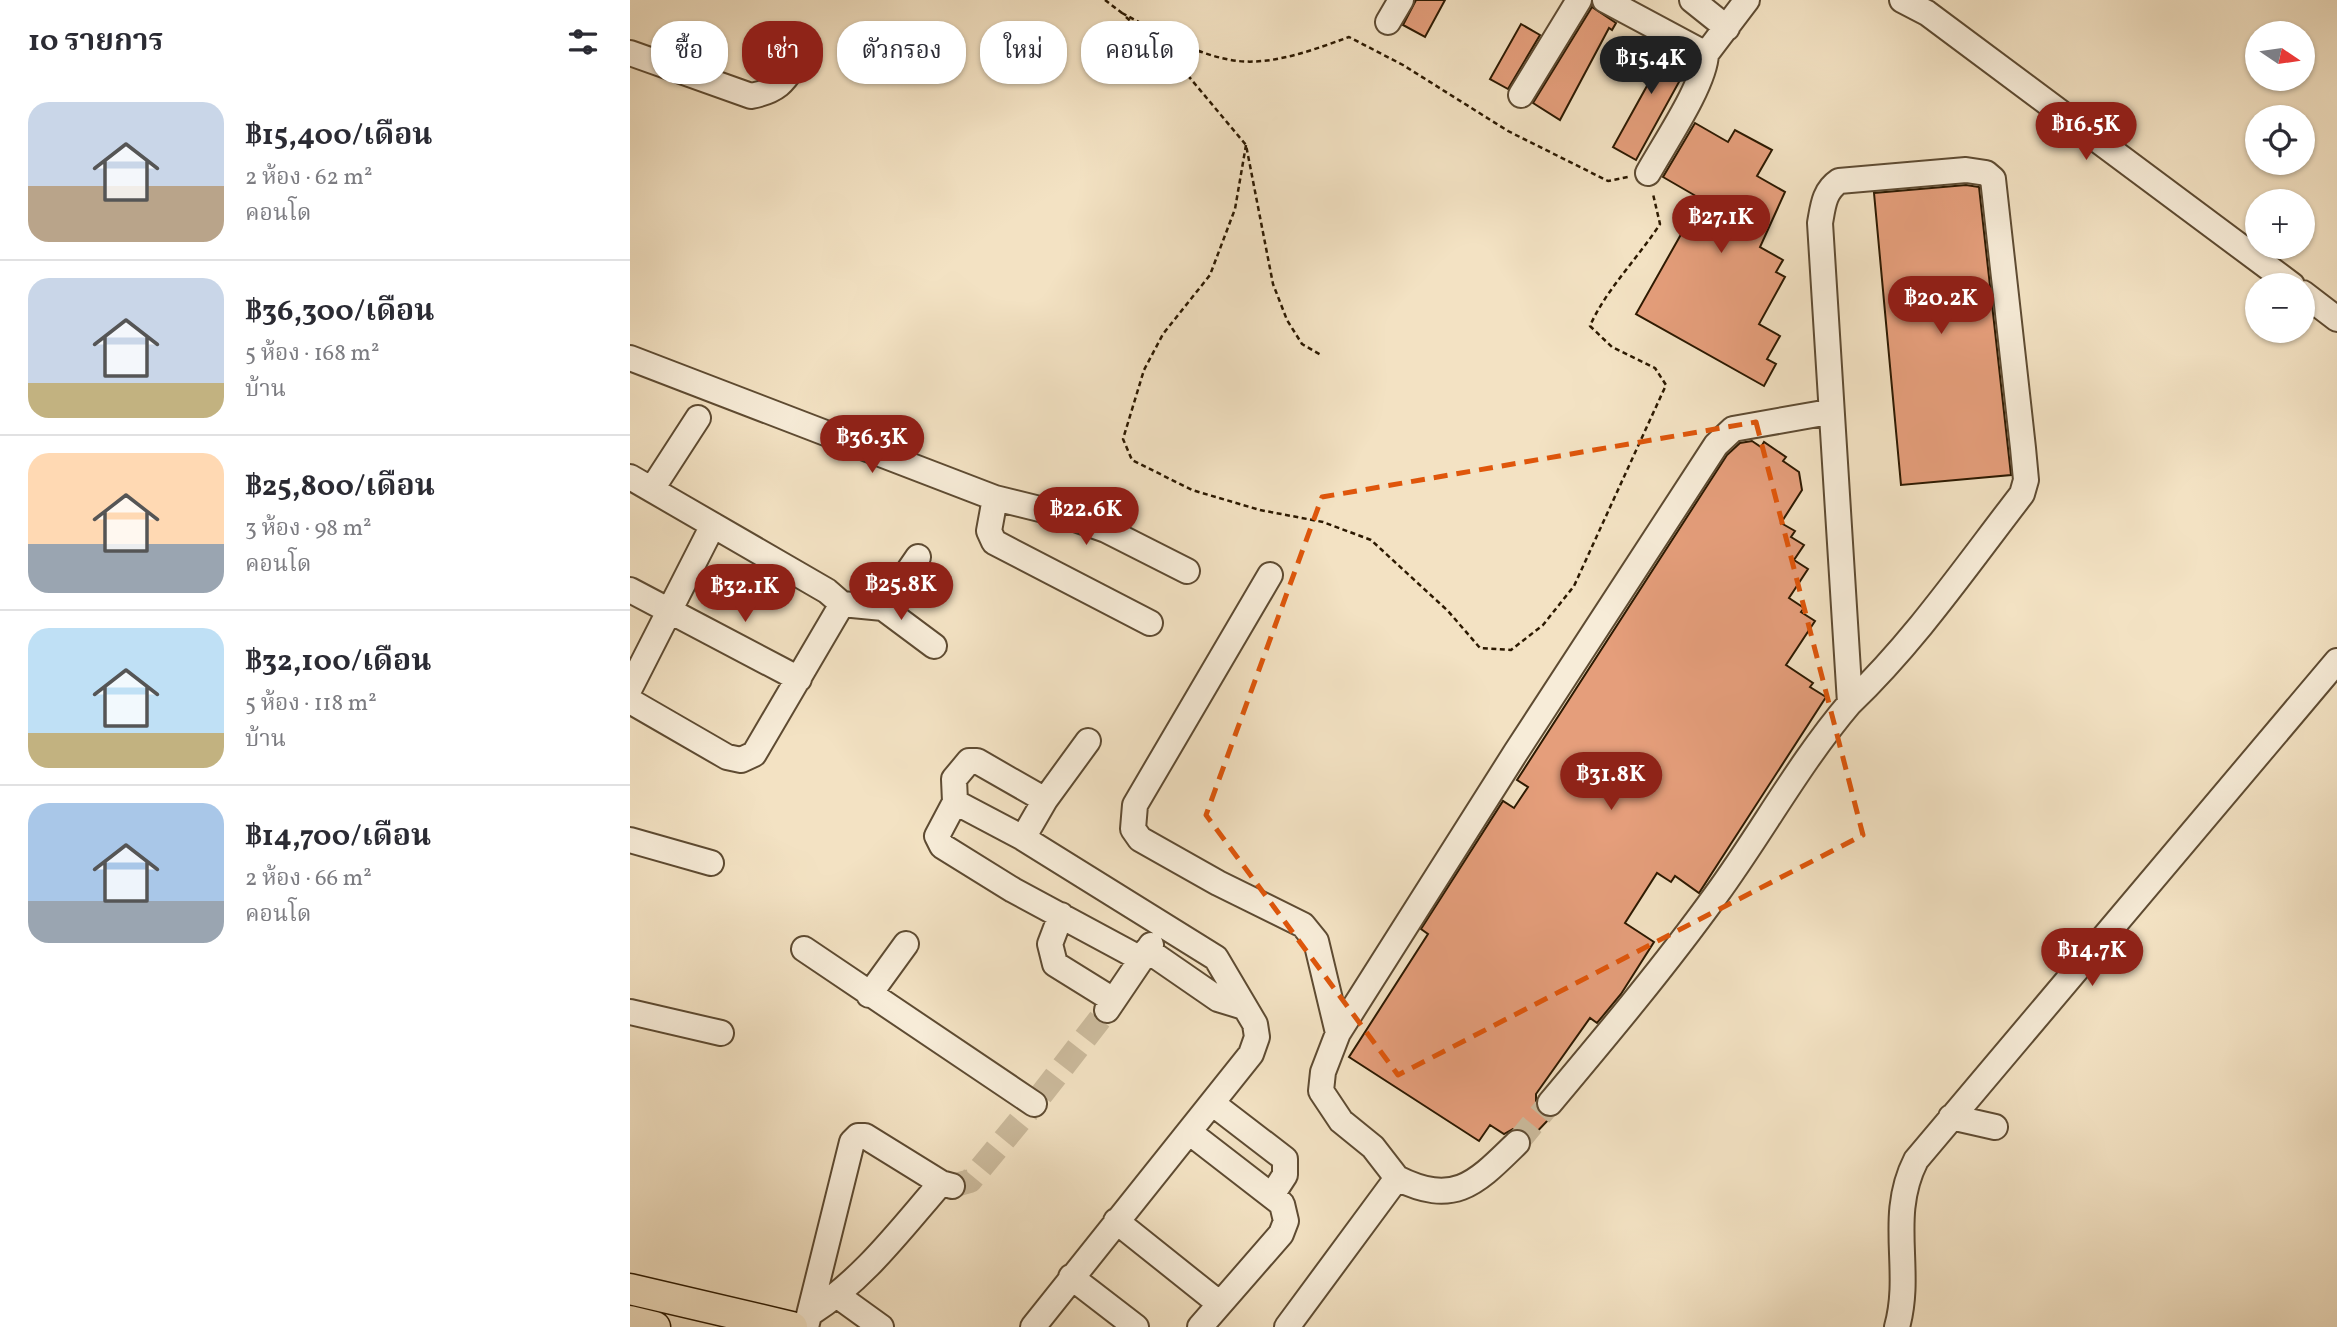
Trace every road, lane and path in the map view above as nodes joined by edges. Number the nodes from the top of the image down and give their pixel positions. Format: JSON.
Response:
{"nodes":[{"id":1,"x":1105,"y":0,"type":"edge"},
{"id":2,"x":1401,"y":0,"type":"edge"},
{"id":3,"x":1579,"y":0,"type":"edge"},
{"id":4,"x":1605,"y":0,"type":"edge"},
{"id":5,"x":1692,"y":0,"type":"edge"},
{"id":6,"x":1747,"y":0,"type":"edge"},
{"id":7,"x":1902,"y":0,"type":"edge"},
{"id":8,"x":1122,"y":13,"type":"junction"},
{"id":9,"x":1388,"y":22,"type":"dead end"},
{"id":10,"x":1727,"y":28,"type":"junction"},
{"id":11,"x":630,"y":53,"type":"edge"},
{"id":12,"x":1706,"y":54,"type":"junction"},
{"id":13,"x":784,"y":84,"type":"edge"},
{"id":14,"x":1521,"y":95,"type":"dead end"},
{"id":15,"x":1246,"y":145,"type":"junction"},
{"id":16,"x":1648,"y":173,"type":"junction"},
{"id":17,"x":2276,"y":273,"type":"edge"},
{"id":18,"x":2315,"y":302,"type":"edge"},
{"id":19,"x":2337,"y":319,"type":"edge"},
{"id":20,"x":1321,"y":355,"type":"dead end"},
{"id":21,"x":630,"y":358,"type":"edge"},
{"id":22,"x":1829,"y":412,"type":"junction"},
{"id":23,"x":698,"y":418,"type":"dead end"},
{"id":24,"x":630,"y":477,"type":"edge"},
{"id":25,"x":652,"y":489,"type":"junction"},
{"id":26,"x":995,"y":498,"type":"junction"},
{"id":27,"x":713,"y":525,"type":"junction"},
{"id":28,"x":918,"y":557,"type":"dead end"},
{"id":29,"x":1187,"y":571,"type":"dead end"},
{"id":30,"x":1270,"y":575,"type":"dead end"},
{"id":31,"x":630,"y":590,"type":"edge"},
{"id":32,"x":842,"y":604,"type":"junction"},
{"id":33,"x":883,"y":608,"type":"junction"},
{"id":34,"x":669,"y":609,"type":"junction"},
{"id":35,"x":1150,"y":623,"type":"dead end"},
{"id":36,"x":934,"y":646,"type":"dead end"},
{"id":37,"x":2337,"y":661,"type":"edge"},
{"id":38,"x":799,"y":679,"type":"junction"},
{"id":39,"x":630,"y":688,"type":"edge"},
{"id":40,"x":630,"y":701,"type":"edge"},
{"id":41,"x":1850,"y":703,"type":"junction"},
{"id":42,"x":1088,"y":741,"type":"dead end"},
{"id":43,"x":1045,"y":800,"type":"junction"},
{"id":44,"x":955,"y":802,"type":"junction"},
{"id":45,"x":1023,"y":838,"type":"junction"},
{"id":46,"x":630,"y":840,"type":"edge"},
{"id":47,"x":711,"y":863,"type":"dead end"},
{"id":48,"x":1060,"y":915,"type":"junction"},
{"id":49,"x":1165,"y":924,"type":"junction"},
{"id":50,"x":906,"y":944,"type":"dead end"},
{"id":51,"x":804,"y":949,"type":"dead end"},
{"id":52,"x":1144,"y":955,"type":"junction"},
{"id":53,"x":869,"y":995,"type":"junction"},
{"id":54,"x":1244,"y":1007,"type":"junction"},
{"id":55,"x":630,"y":1012,"type":"edge"},
{"id":56,"x":721,"y":1033,"type":"dead end"},
{"id":57,"x":1338,"y":1033,"type":"junction"},
{"id":58,"x":1035,"y":1103,"type":"dead end"},
{"id":59,"x":1212,"y":1103,"type":"junction"},
{"id":60,"x":1550,"y":1103,"type":"tunnel mouth"},
{"id":61,"x":1951,"y":1117,"type":"junction"},
{"id":62,"x":1995,"y":1127,"type":"dead end"},
{"id":63,"x":1189,"y":1132,"type":"junction"},
{"id":64,"x":1517,"y":1143,"type":"tunnel mouth"},
{"id":65,"x":1397,"y":1178,"type":"junction"},
{"id":66,"x":1272,"y":1195,"type":"junction"},
{"id":67,"x":1116,"y":1221,"type":"junction"},
{"id":68,"x":1071,"y":1277,"type":"junction"},
{"id":69,"x":630,"y":1289,"type":"edge"},
{"id":70,"x":838,"y":1296,"type":"junction"},
{"id":71,"x":1220,"y":1304,"type":"junction"},
{"id":72,"x":630,"y":1305,"type":"edge"},
{"id":73,"x":630,"y":1321,"type":"edge"},
{"id":74,"x":803,"y":1322,"type":"edge"},
{"id":75,"x":655,"y":1327,"type":"edge"},
{"id":76,"x":722,"y":1327,"type":"edge"},
{"id":77,"x":881,"y":1327,"type":"edge"},
{"id":78,"x":1033,"y":1327,"type":"edge"},
{"id":79,"x":1136,"y":1327,"type":"edge"},
{"id":80,"x":1200,"y":1327,"type":"edge"},
{"id":81,"x":1287,"y":1327,"type":"edge"},
{"id":82,"x":1897,"y":1327,"type":"edge"}],
"edges":[{"from":1,"to":8,"type":"path"},
{"from":2,"to":9,"type":"street"},
{"from":3,"to":14,"type":"street"},
{"from":4,"to":12,"type":"street"},
{"from":5,"to":10,"type":"street"},
{"from":6,"to":10,"type":"street"},
{"from":7,"to":17,"type":"street"},
{"from":8,"to":15,"type":"path"},
{"from":8,"to":16,"type":"path"},
{"from":10,"to":12,"type":"street"},
{"from":11,"to":13,"type":"street"},
{"from":12,"to":16,"type":"street"},
{"from":15,"to":16,"type":"path"},
{"from":15,"to":20,"type":"path"},
{"from":18,"to":19,"type":"street"},
{"from":21,"to":26,"type":"street"},
{"from":22,"to":41,"type":"street"},
{"from":22,"to":41,"type":"street"},
{"from":22,"to":57,"type":"street"},
{"from":23,"to":25,"type":"street"},
{"from":24,"to":25,"type":"street"},
{"from":25,"to":27,"type":"street"},
{"from":26,"to":29,"type":"street"},
{"from":26,"to":35,"type":"street"},
{"from":27,"to":32,"type":"street"},
{"from":27,"to":34,"type":"street"},
{"from":28,"to":33,"type":"street"},
{"from":30,"to":57,"type":"street"},
{"from":31,"to":34,"type":"street"},
{"from":32,"to":33,"type":"street"},
{"from":32,"to":38,"type":"street"},
{"from":33,"to":36,"type":"street"},
{"from":34,"to":38,"type":"street"},
{"from":34,"to":39,"type":"street"},
{"from":37,"to":61,"type":"street"},
{"from":38,"to":40,"type":"street"},
{"from":41,"to":60,"type":"street"},
{"from":42,"to":43,"type":"street"},
{"from":43,"to":44,"type":"street"},
{"from":43,"to":45,"type":"street"},
{"from":44,"to":45,"type":"street"},
{"from":44,"to":48,"type":"street"},
{"from":45,"to":49,"type":"street"},
{"from":46,"to":47,"type":"street"},
{"from":48,"to":52,"type":"street"},
{"from":48,"to":52,"type":"street"},
{"from":49,"to":52,"type":"street"},
{"from":49,"to":54,"type":"street"},
{"from":50,"to":53,"type":"street"},
{"from":51,"to":53,"type":"street"},
{"from":52,"to":54,"type":"street"},
{"from":53,"to":58,"type":"street"},
{"from":54,"to":59,"type":"street"},
{"from":55,"to":56,"type":"street"},
{"from":57,"to":65,"type":"street"},
{"from":59,"to":63,"type":"street"},
{"from":59,"to":66,"type":"street"},
{"from":61,"to":62,"type":"street"},
{"from":61,"to":82,"type":"street"},
{"from":63,"to":66,"type":"street"},
{"from":63,"to":67,"type":"street"},
{"from":64,"to":65,"type":"street"},
{"from":65,"to":81,"type":"street"},
{"from":66,"to":71,"type":"street"},
{"from":67,"to":68,"type":"street"},
{"from":67,"to":71,"type":"street"},
{"from":68,"to":78,"type":"street"},
{"from":68,"to":79,"type":"street"},
{"from":69,"to":74,"type":"main road"},
{"from":70,"to":74,"type":"street"},
{"from":70,"to":74,"type":"street"},
{"from":70,"to":77,"type":"street"},
{"from":71,"to":80,"type":"street"},
{"from":72,"to":76,"type":"main road"},
{"from":73,"to":75,"type":"main road"}]}
